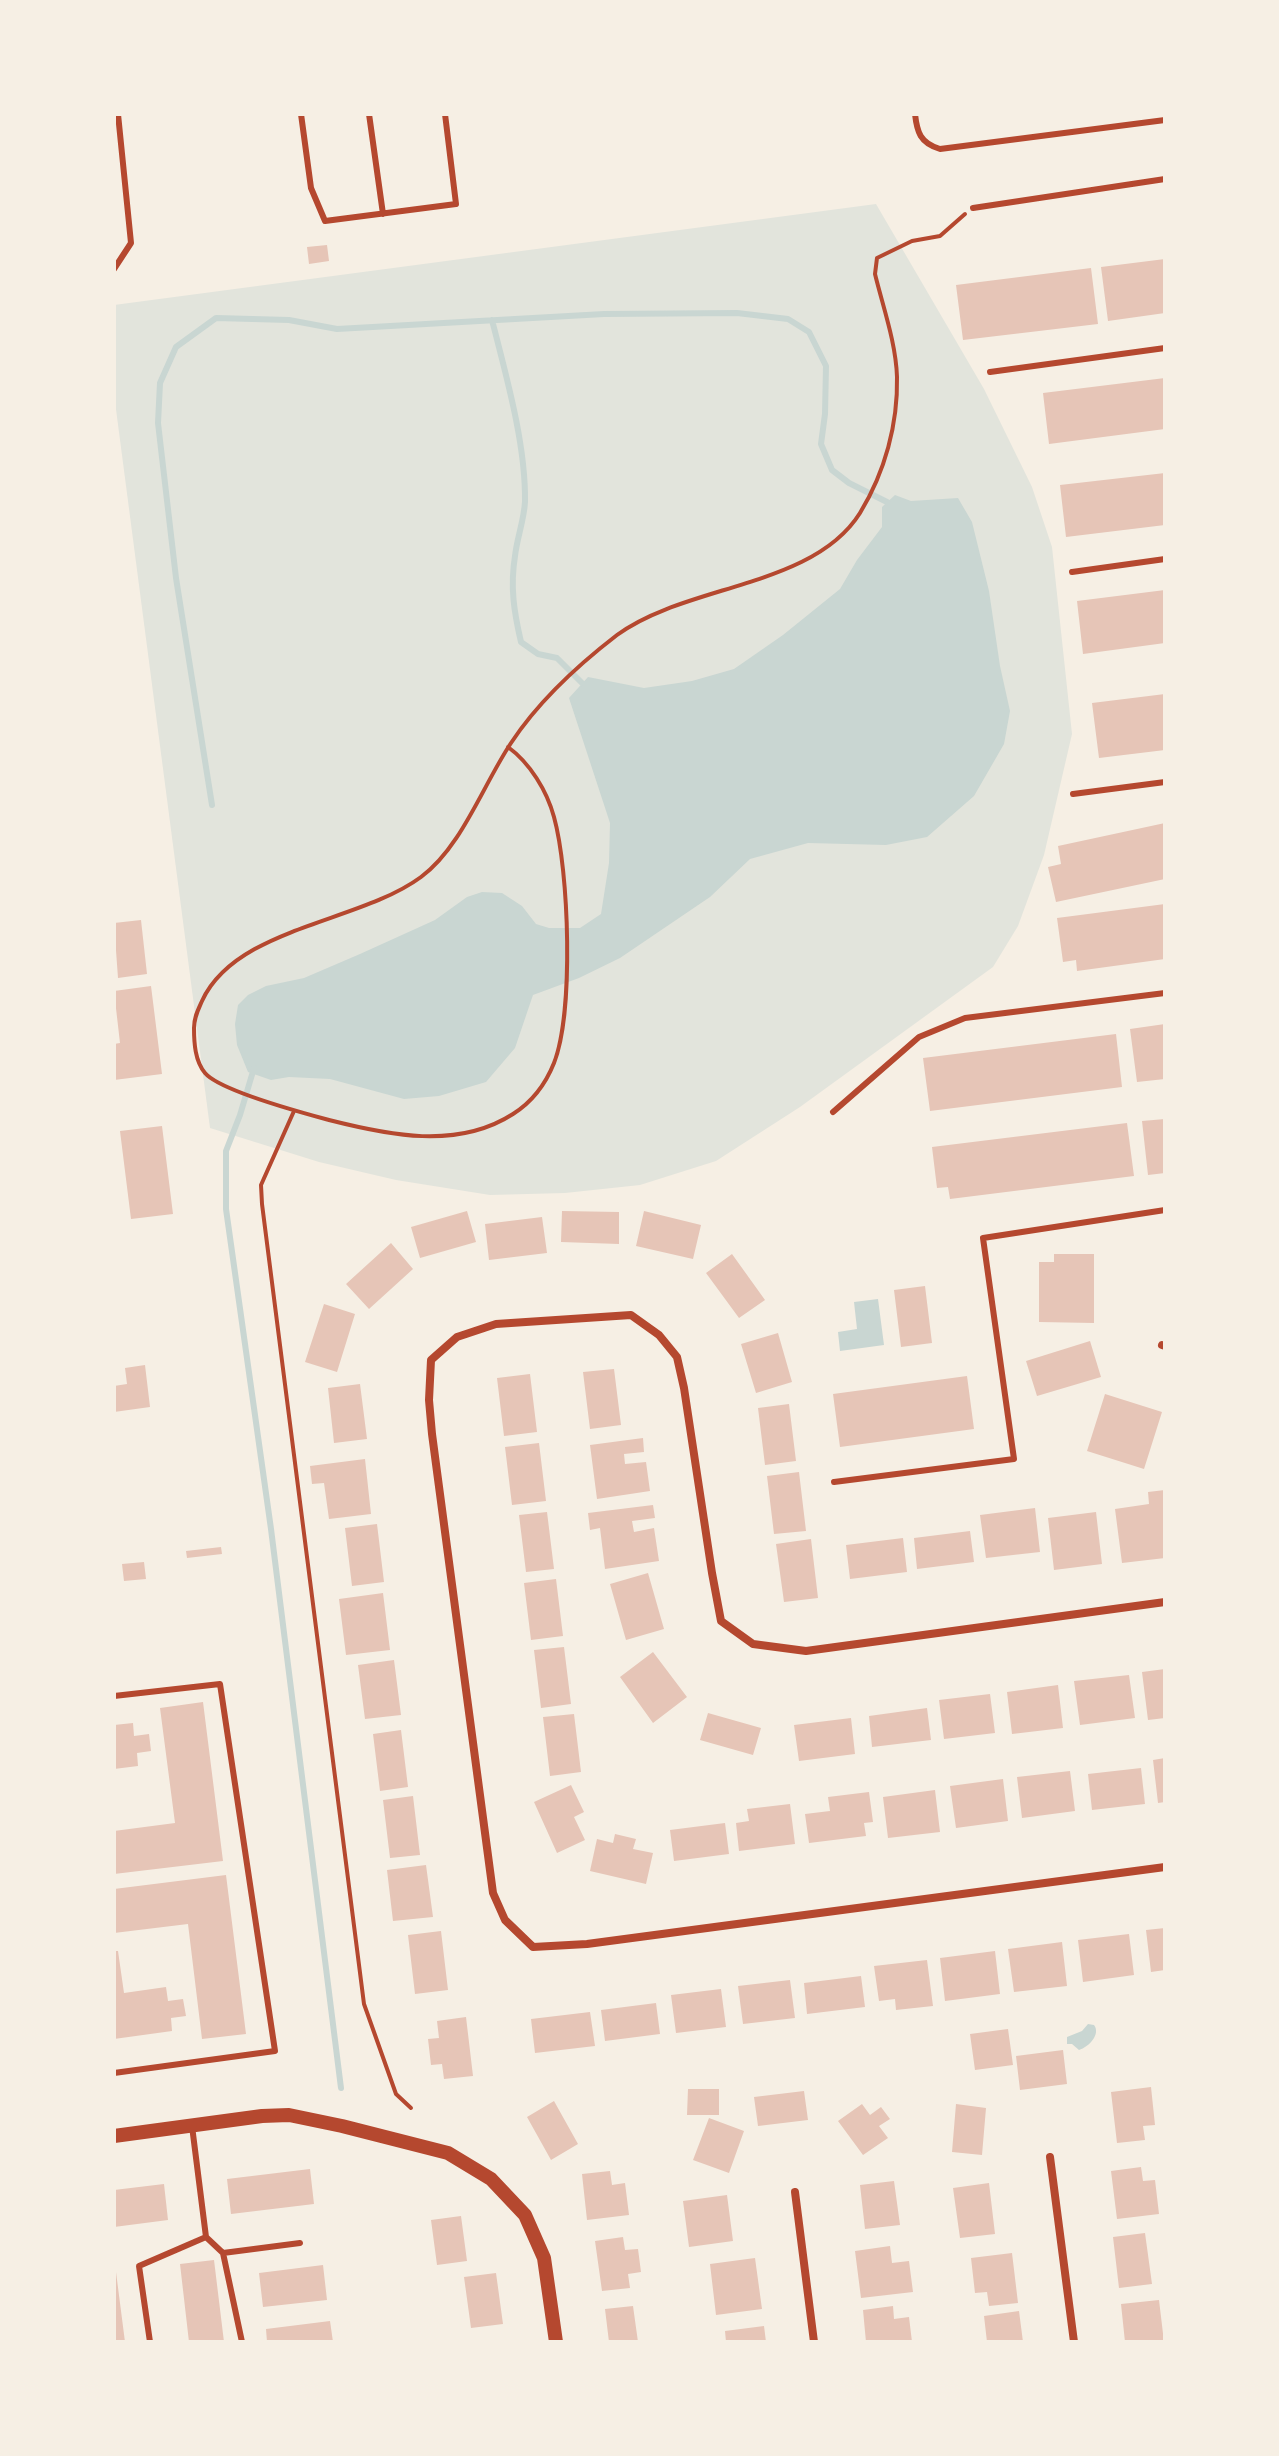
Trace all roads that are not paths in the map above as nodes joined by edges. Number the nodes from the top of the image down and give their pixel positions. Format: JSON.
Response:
{"nodes":[{"id":1,"x":118,"y":114,"type":"edge"},
{"id":2,"x":301,"y":114,"type":"edge"},
{"id":3,"x":369,"y":114,"type":"edge"},
{"id":4,"x":445,"y":114,"type":"edge"},
{"id":5,"x":915,"y":114,"type":"edge"},
{"id":6,"x":1165,"y":120,"type":"edge"},
{"id":7,"x":1165,"y":179,"type":"edge"},
{"id":8,"x":973,"y":208,"type":"road end"},
{"id":9,"x":383,"y":214,"type":"junction"},
{"id":10,"x":114,"y":269,"type":"edge"},
{"id":11,"x":1165,"y":348,"type":"edge"},
{"id":12,"x":990,"y":372,"type":"dead end"},
{"id":13,"x":1165,"y":559,"type":"edge"},
{"id":14,"x":1072,"y":572,"type":"dead end"},
{"id":15,"x":1165,"y":782,"type":"edge"},
{"id":16,"x":1073,"y":794,"type":"dead end"},
{"id":17,"x":1165,"y":993,"type":"edge"},
{"id":18,"x":833,"y":1112,"type":"dead end"},
{"id":19,"x":1165,"y":1210,"type":"edge"},
{"id":20,"x":834,"y":1482,"type":"dead end"},
{"id":21,"x":1165,"y":1602,"type":"edge"},
{"id":22,"x":114,"y":1696,"type":"edge"},
{"id":23,"x":1165,"y":1867,"type":"edge"},
{"id":24,"x":114,"y":2073,"type":"edge"},
{"id":25,"x":192,"y":2126,"type":"junction"},
{"id":26,"x":114,"y":2136,"type":"edge"},
{"id":27,"x":1050,"y":2157,"type":"dead end"},
{"id":28,"x":795,"y":2192,"type":"dead end"},
{"id":29,"x":206,"y":2237,"type":"junction"},
{"id":30,"x":300,"y":2243,"type":"dead end"},
{"id":31,"x":223,"y":2253,"type":"junction"},
{"id":32,"x":150,"y":2342,"type":"edge"},
{"id":33,"x":242,"y":2342,"type":"edge"},
{"id":34,"x":556,"y":2342,"type":"edge"},
{"id":35,"x":814,"y":2342,"type":"edge"},
{"id":36,"x":1074,"y":2342,"type":"edge"}],
"edges":[{"from":1,"to":10,"type":"lane"},
{"from":2,"to":9,"type":"lane"},
{"from":3,"to":9,"type":"lane"},
{"from":4,"to":9,"type":"lane"},
{"from":5,"to":6,"type":"lane"},
{"from":7,"to":8,"type":"lane"},
{"from":11,"to":12,"type":"lane"},
{"from":13,"to":14,"type":"lane"},
{"from":15,"to":16,"type":"lane"},
{"from":17,"to":18,"type":"lane"},
{"from":19,"to":20,"type":"lane"},
{"from":21,"to":23,"type":"street"},
{"from":22,"to":24,"type":"lane"},
{"from":25,"to":26,"type":"street"},
{"from":25,"to":29,"type":"lane"},
{"from":25,"to":34,"type":"street"},
{"from":27,"to":36,"type":"street"},
{"from":28,"to":35,"type":"street"},
{"from":29,"to":31,"type":"lane"},
{"from":29,"to":32,"type":"lane"},
{"from":30,"to":31,"type":"lane"},
{"from":31,"to":33,"type":"lane"}]}
